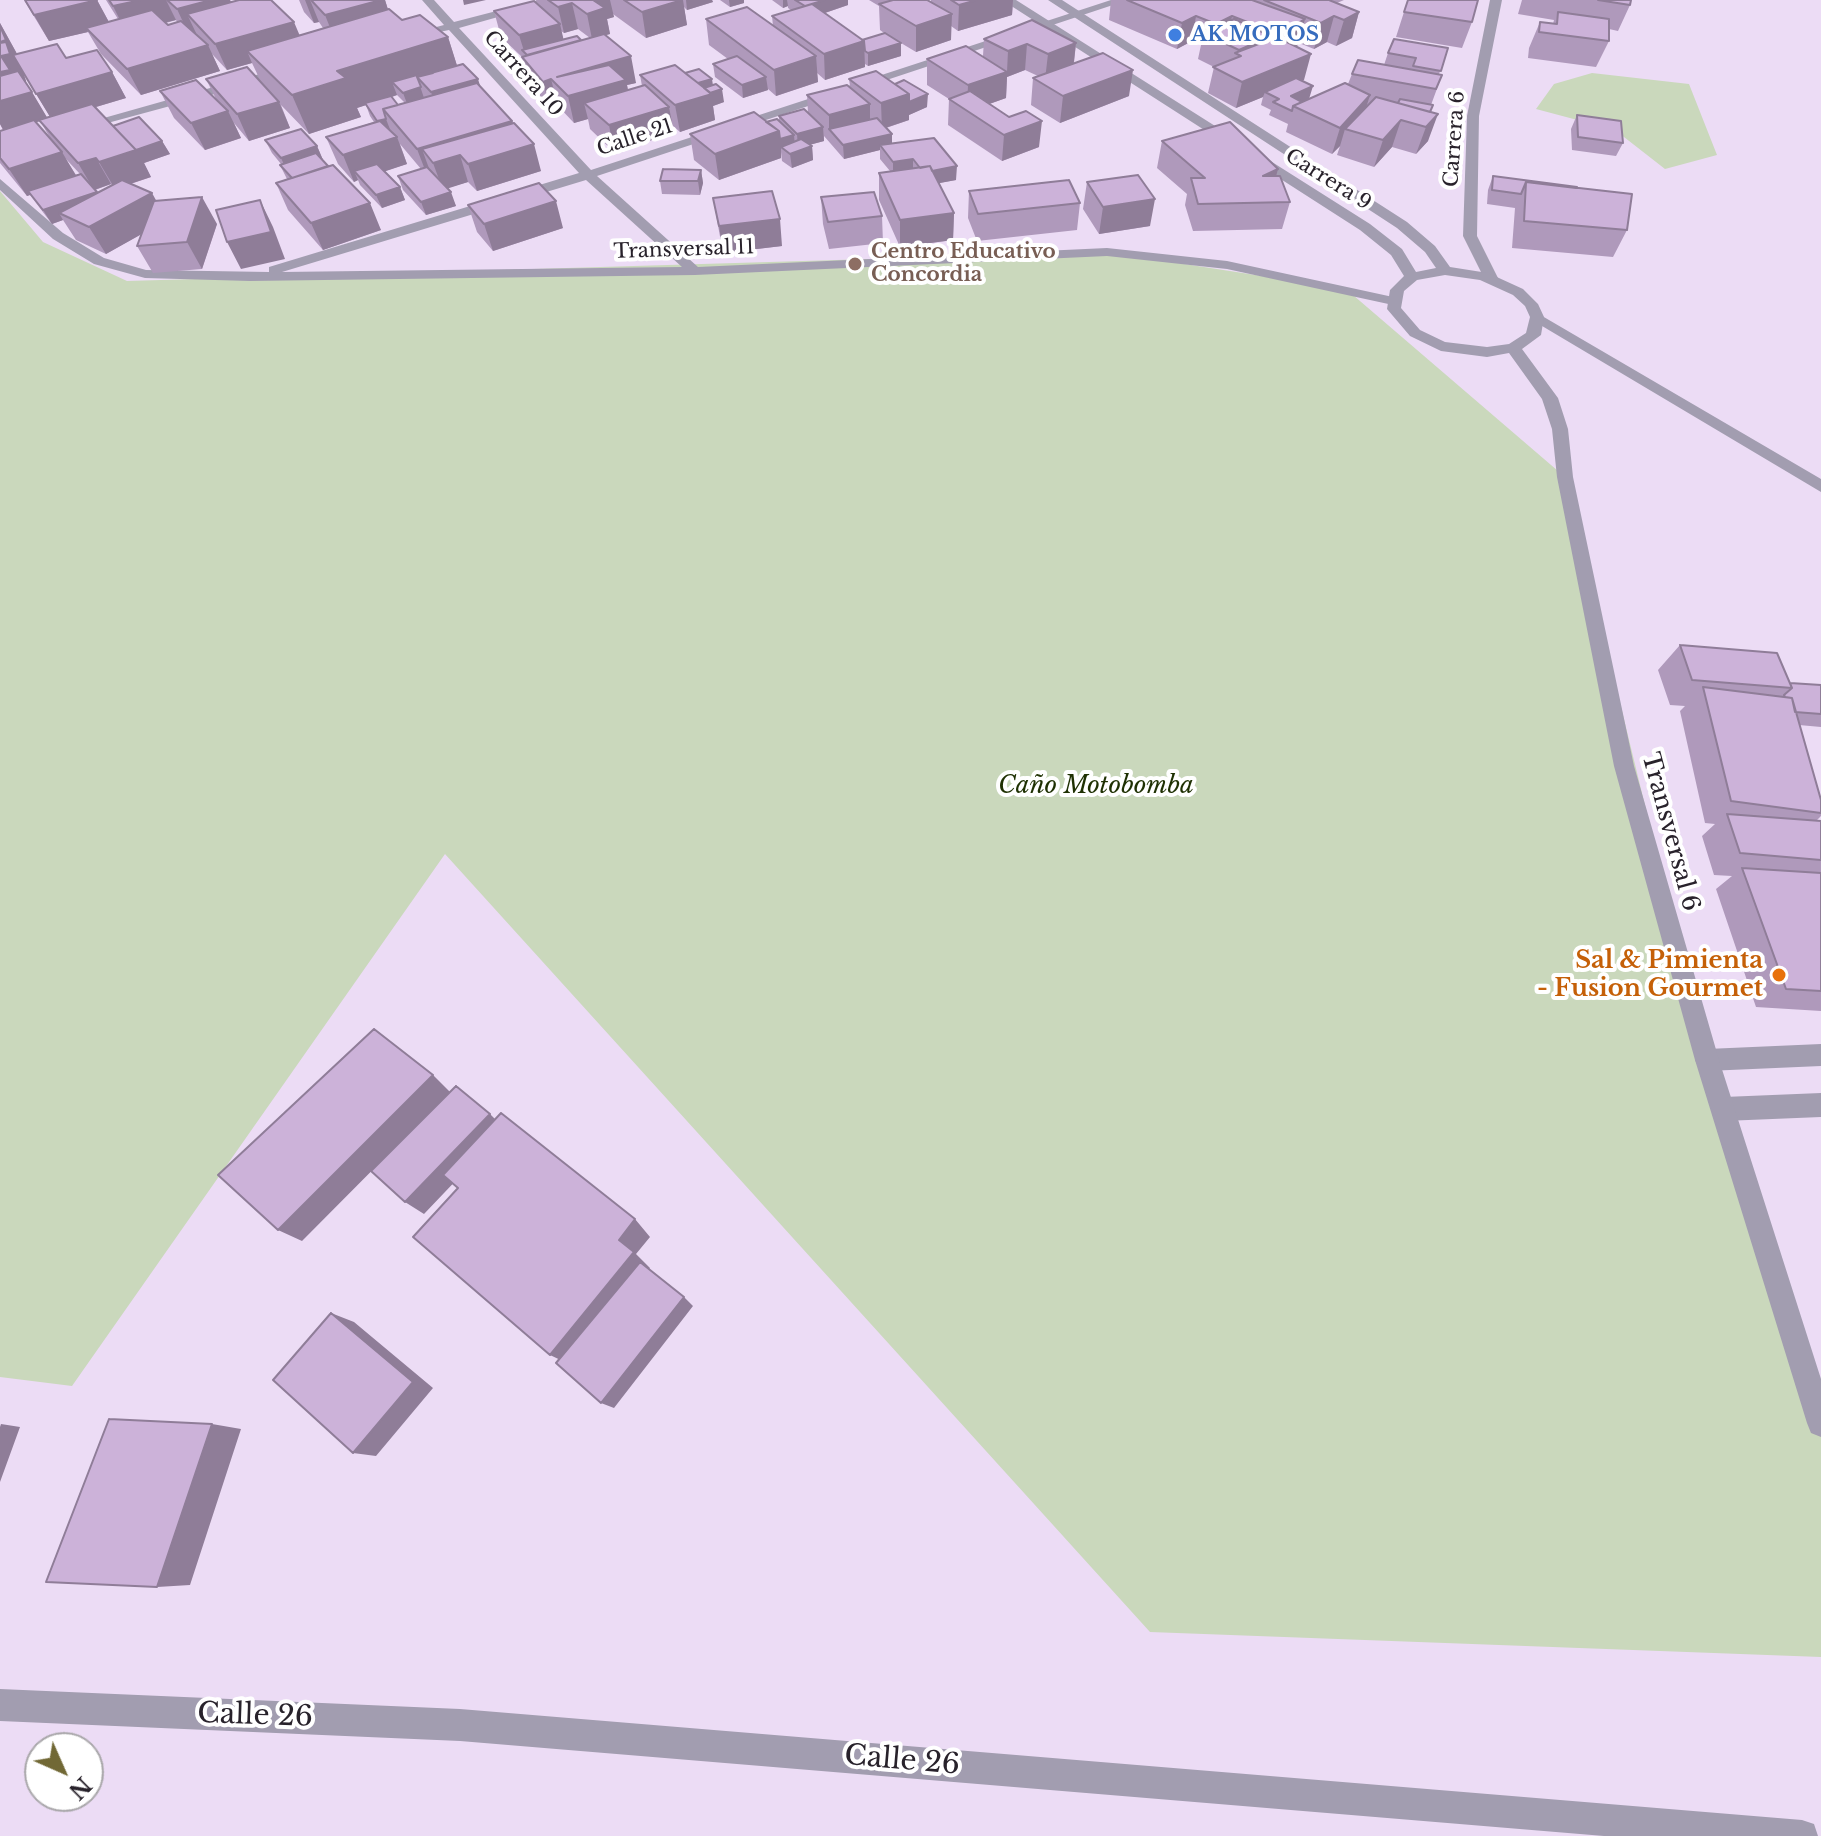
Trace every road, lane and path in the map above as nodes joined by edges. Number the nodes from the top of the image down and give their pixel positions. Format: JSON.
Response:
{"nodes":[{"id":1,"x":428,"y":0,"type":"edge"},
{"id":2,"x":552,"y":0,"type":"edge"},
{"id":3,"x":1008,"y":0,"type":"edge"},
{"id":4,"x":1054,"y":0,"type":"edge"},
{"id":5,"x":1122,"y":0,"type":"edge"},
{"id":6,"x":1496,"y":0,"type":"edge"},
{"id":7,"x":1079,"y":16,"type":"junction"},
{"id":8,"x":1046,"y":25,"type":"junction"},
{"id":9,"x":453,"y":26,"type":"junction"},
{"id":10,"x":392,"y":42,"type":"edge"},
{"id":11,"x":302,"y":67,"type":"edge"},
{"id":12,"x":60,"y":132,"type":"edge"},
{"id":13,"x":588,"y":175,"type":"junction"},
{"id":14,"x":0,"y":183,"type":"edge"},
{"id":15,"x":695,"y":271,"type":"junction"},
{"id":16,"x":1445,"y":271,"type":"junction"},
{"id":17,"x":250,"y":277,"type":"junction"},
{"id":18,"x":1412,"y":277,"type":"junction"},
{"id":19,"x":1491,"y":278,"type":"junction"},
{"id":20,"x":1393,"y":301,"type":"junction"},
{"id":21,"x":1537,"y":317,"type":"junction"},
{"id":22,"x":1513,"y":348,"type":"junction"},
{"id":23,"x":1821,"y":486,"type":"edge"},
{"id":24,"x":1821,"y":1055,"type":"edge"},
{"id":25,"x":1707,"y":1060,"type":"junction"},
{"id":26,"x":1821,"y":1105,"type":"edge"},
{"id":27,"x":1724,"y":1109,"type":"junction"},
{"id":28,"x":1821,"y":1423,"type":"edge"},
{"id":29,"x":0,"y":1705,"type":"edge"},
{"id":30,"x":1802,"y":1836,"type":"edge"}],
"edges":[{"from":1,"to":9,"type":"street","name":"Carrera 10"},
{"from":2,"to":9,"type":"street"},
{"from":3,"to":8,"type":"street","name":"Carrera 9"},
{"from":4,"to":7,"type":"street","name":"Carrera 9"},
{"from":5,"to":7,"type":"street","name":"Calle 21"},
{"from":6,"to":19,"type":"street","name":"Carrera 6"},
{"from":7,"to":8,"type":"street","name":"Calle 21"},
{"from":7,"to":16,"type":"street","name":"Carrera 9"},
{"from":8,"to":13,"type":"street","name":"Calle 21"},
{"from":8,"to":18,"type":"street","name":"Carrera 9"},
{"from":9,"to":10,"type":"street"},
{"from":9,"to":13,"type":"street","name":"Carrera 10"},
{"from":11,"to":12,"type":"street"},
{"from":13,"to":15,"type":"street","name":"Carrera 10"},
{"from":13,"to":17,"type":"street","name":"Calle 21"},
{"from":14,"to":17,"type":"street","name":"Transversal 11"},
{"from":15,"to":17,"type":"street","name":"Transversal 11"},
{"from":15,"to":20,"type":"street","name":"Transversal 11"},
{"from":16,"to":18,"type":"street"},
{"from":16,"to":19,"type":"street"},
{"from":18,"to":20,"type":"street"},
{"from":19,"to":21,"type":"street"},
{"from":20,"to":22,"type":"street"},
{"from":21,"to":22,"type":"street"},
{"from":21,"to":23,"type":"street"},
{"from":22,"to":25,"type":"street","name":"Transversal 6"},
{"from":24,"to":25,"type":"street"},
{"from":25,"to":27,"type":"street","name":"Transversal 6"},
{"from":26,"to":27,"type":"street"},
{"from":27,"to":28,"type":"street","name":"Transversal 6"},
{"from":29,"to":30,"type":"street","name":"Calle 26"}]}
